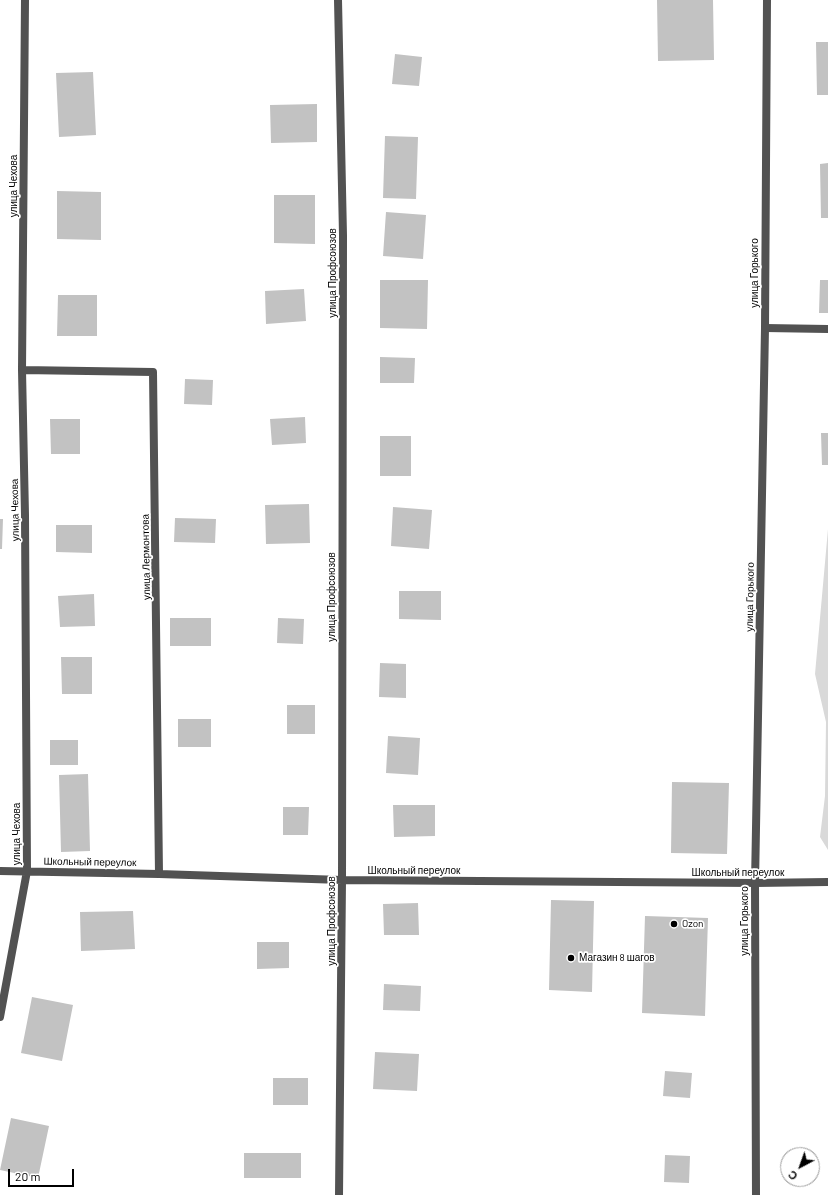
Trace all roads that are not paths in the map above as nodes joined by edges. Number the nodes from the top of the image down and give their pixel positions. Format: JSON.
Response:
{"nodes":[{"id":1,"x":25,"y":0,"type":"edge"},
{"id":2,"x":338,"y":0,"type":"edge"},
{"id":3,"x":767,"y":0,"type":"edge"},
{"id":4,"x":765,"y":328,"type":"junction"},
{"id":5,"x":828,"y":329,"type":"edge"},
{"id":6,"x":22,"y":370,"type":"junction"},
{"id":7,"x":0,"y":872,"type":"edge"},
{"id":8,"x":27,"y":872,"type":"junction"},
{"id":9,"x":159,"y":874,"type":"junction"},
{"id":10,"x":342,"y":880,"type":"junction"},
{"id":11,"x":828,"y":882,"type":"edge"},
{"id":12,"x":755,"y":883,"type":"junction"},
{"id":13,"x":0,"y":1017,"type":"edge"},
{"id":14,"x":339,"y":1195,"type":"edge"},
{"id":15,"x":756,"y":1195,"type":"edge"}],
"edges":[{"from":1,"to":6,"type":"street","name":"улица Чехова"},
{"from":2,"to":10,"type":"street","name":"улица Профсоюзов"},
{"from":3,"to":4,"type":"street","name":"улица Горького"},
{"from":4,"to":5,"type":"street"},
{"from":4,"to":12,"type":"street","name":"улица Горького"},
{"from":6,"to":8,"type":"street","name":"улица Чехова"},
{"from":6,"to":9,"type":"street","name":"улица Лермонтова"},
{"from":7,"to":8,"type":"street","name":"Школьный переулок"},
{"from":8,"to":9,"type":"street","name":"Школьный переулок"},
{"from":8,"to":13,"type":"street","name":"улица Чехова"},
{"from":9,"to":10,"type":"street","name":"Школьный переулок"},
{"from":10,"to":12,"type":"street","name":"Школьный переулок"},
{"from":10,"to":14,"type":"street","name":"улица Профсоюзов"},
{"from":11,"to":12,"type":"street","name":"Школьный переулок"},
{"from":12,"to":15,"type":"street","name":"улица Горького"}]}
